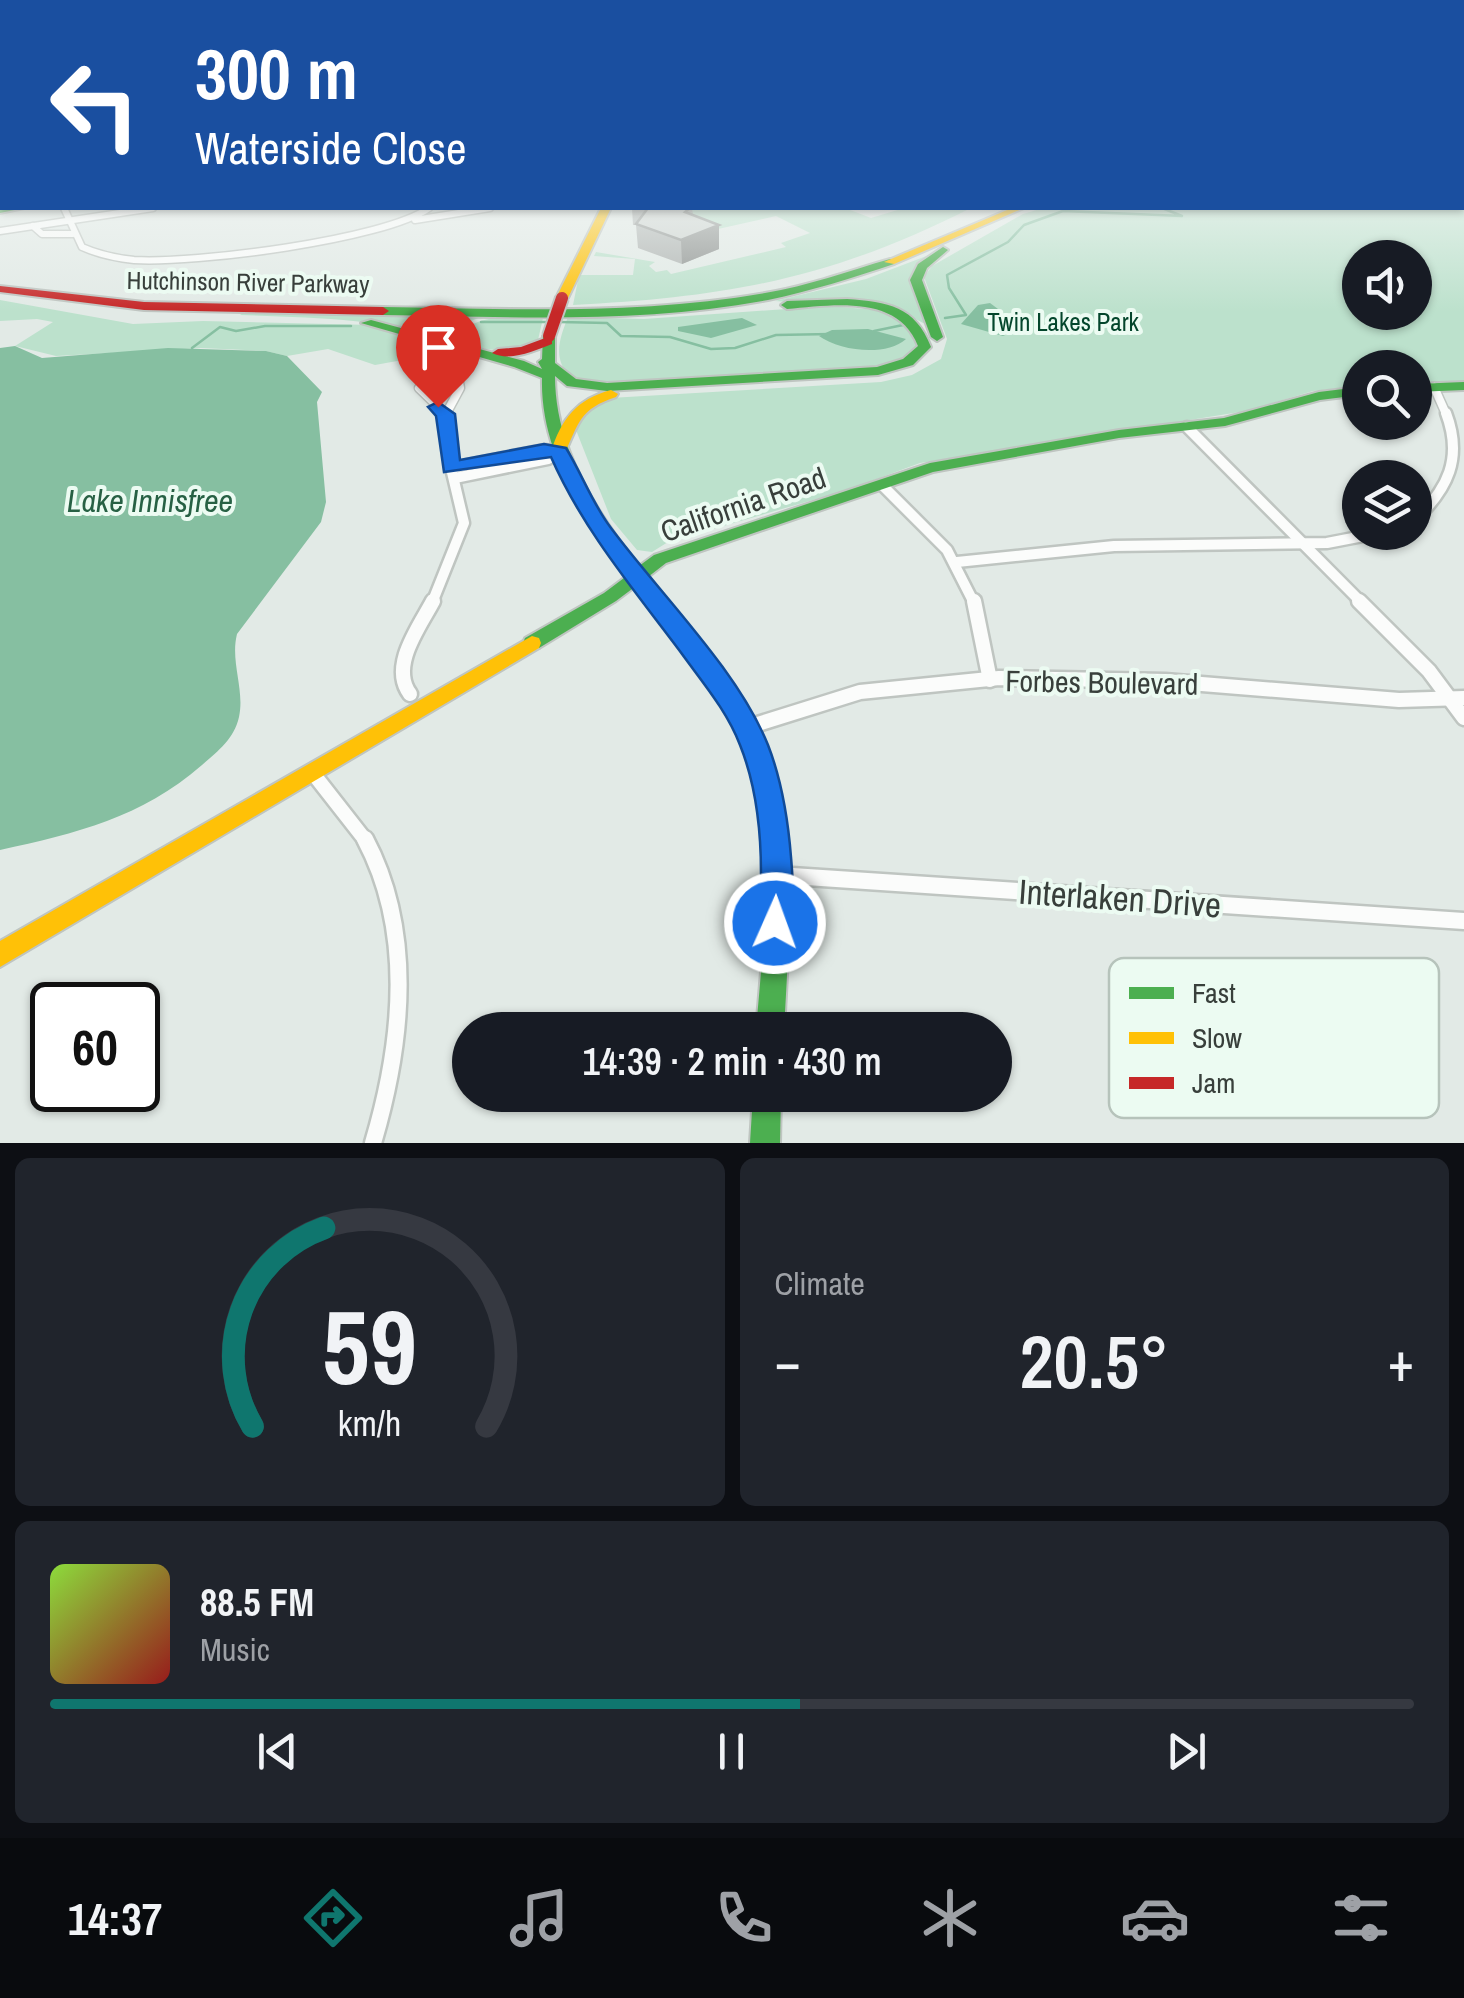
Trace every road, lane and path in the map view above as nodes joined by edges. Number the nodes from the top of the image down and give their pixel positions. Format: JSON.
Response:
{"nodes":[{"id":1,"x":64,"y":210,"type":"edge"},
{"id":2,"x":82,"y":210,"type":"edge"},
{"id":3,"x":140,"y":210,"type":"edge"},
{"id":4,"x":425,"y":210,"type":"edge"},
{"id":5,"x":452,"y":210,"type":"edge"},
{"id":6,"x":480,"y":210,"type":"edge"},
{"id":7,"x":600,"y":210,"type":"edge"},
{"id":8,"x":974,"y":210,"type":"edge"},
{"id":9,"x":993,"y":210,"type":"edge"},
{"id":10,"x":1017,"y":210,"type":"edge"},
{"id":11,"x":1018,"y":210,"type":"edge"},
{"id":12,"x":459,"y":214,"type":"junction"},
{"id":13,"x":72,"y":220,"type":"junction"},
{"id":14,"x":412,"y":220,"type":"junction"},
{"id":15,"x":33,"y":226,"type":"junction"},
{"id":16,"x":0,"y":231,"type":"edge"},
{"id":17,"x":74,"y":234,"type":"junction"},
{"id":18,"x":910,"y":246,"type":"junction"},
{"id":19,"x":5,"y":287,"type":"edge"},
{"id":20,"x":539,"y":312,"type":"junction"},
{"id":21,"x":599,"y":313,"type":"junction"},
{"id":22,"x":548,"y":338,"type":"junction"},
{"id":23,"x":545,"y":369,"type":"junction"},
{"id":24,"x":1464,"y":386,"type":"edge"},
{"id":25,"x":1432,"y":388,"type":"edge"},
{"id":26,"x":1342,"y":392,"type":"edge"},
{"id":27,"x":1432,"y":398,"type":"edge"},
{"id":28,"x":446,"y":414,"type":"junction"},
{"id":29,"x":1187,"y":428,"type":"junction"},
{"id":30,"x":559,"y":452,"type":"junction"},
{"id":31,"x":453,"y":473,"type":"junction"},
{"id":32,"x":882,"y":485,"type":"junction"},
{"id":33,"x":1432,"y":505,"type":"edge"},
{"id":34,"x":1342,"y":538,"type":"edge"},
{"id":35,"x":1304,"y":544,"type":"junction"},
{"id":36,"x":957,"y":562,"type":"junction"},
{"id":37,"x":637,"y":577,"type":"junction"},
{"id":38,"x":990,"y":680,"type":"junction"},
{"id":39,"x":410,"y":694,"type":"dead end"},
{"id":40,"x":1458,"y":698,"type":"edge"},
{"id":41,"x":1464,"y":718,"type":"edge"},
{"id":42,"x":745,"y":728,"type":"junction"},
{"id":43,"x":312,"y":772,"type":"junction"},
{"id":44,"x":777,"y":875,"type":"junction"},
{"id":45,"x":1464,"y":921,"type":"edge"},
{"id":46,"x":0,"y":956,"type":"edge"},
{"id":47,"x":771,"y":1012,"type":"edge"},
{"id":48,"x":766,"y":1112,"type":"edge"},
{"id":49,"x":373,"y":1143,"type":"edge"},
{"id":50,"x":764,"y":1143,"type":"edge"}],
"edges":[{"from":1,"to":13,"type":"street"},
{"from":2,"to":13,"type":"street"},
{"from":3,"to":13,"type":"street"},
{"from":4,"to":14,"type":"street"},
{"from":5,"to":12,"type":"street"},
{"from":6,"to":12,"type":"street"},
{"from":7,"to":22,"type":"main road","bridge":true},
{"from":8,"to":18,"type":"main road"},
{"from":9,"to":18,"type":"main road","name":"Hutchinson River Parkway"},
{"from":10,"to":21,"type":"main road","name":"Hutchinson River Parkway"},
{"from":11,"to":30,"type":"main road"},
{"from":12,"to":14,"type":"street"},
{"from":13,"to":15,"type":"street"},
{"from":13,"to":17,"type":"street"},
{"from":14,"to":17,"type":"street"},
{"from":15,"to":16,"type":"street"},
{"from":15,"to":17,"type":"street"},
{"from":18,"to":19,"type":"main road","name":"Hutchinson River Parkway"},
{"from":19,"to":20,"type":"main road","name":"Hutchinson River Parkway"},
{"from":19,"to":23,"type":"main road"},
{"from":20,"to":21,"type":"main road","name":"Hutchinson River Parkway"},
{"from":20,"to":22,"type":"main road"},
{"from":21,"to":23,"type":"main road"},
{"from":22,"to":23,"type":"main road"},
{"from":23,"to":30,"type":"main road"},
{"from":24,"to":25,"type":"main road"},
{"from":26,"to":29,"type":"main road","name":"California Road"},
{"from":27,"to":33,"type":"street"},
{"from":28,"to":28,"type":"street"},
{"from":28,"to":31,"type":"street"},
{"from":29,"to":32,"type":"main road","name":"California Road"},
{"from":29,"to":35,"type":"street"},
{"from":30,"to":31,"type":"street"},
{"from":30,"to":37,"type":"main road"},
{"from":31,"to":39,"type":"street"},
{"from":32,"to":36,"type":"street"},
{"from":32,"to":37,"type":"main road","name":"California Road"},
{"from":34,"to":35,"type":"street"},
{"from":35,"to":36,"type":"street"},
{"from":35,"to":40,"type":"street"},
{"from":36,"to":38,"type":"street"},
{"from":37,"to":42,"type":"main road"},
{"from":37,"to":43,"type":"main road","name":"California Road"},
{"from":38,"to":40,"type":"street","name":"Forbes Boulevard"},
{"from":38,"to":42,"type":"street","name":"Forbes Boulevard"},
{"from":40,"to":41,"type":"street"},
{"from":42,"to":44,"type":"main road"},
{"from":43,"to":46,"type":"main road","name":"California Road"},
{"from":43,"to":49,"type":"street"},
{"from":44,"to":45,"type":"street","name":"Interlaken Drive"},
{"from":44,"to":47,"type":"main road"},
{"from":48,"to":50,"type":"main road"}]}
